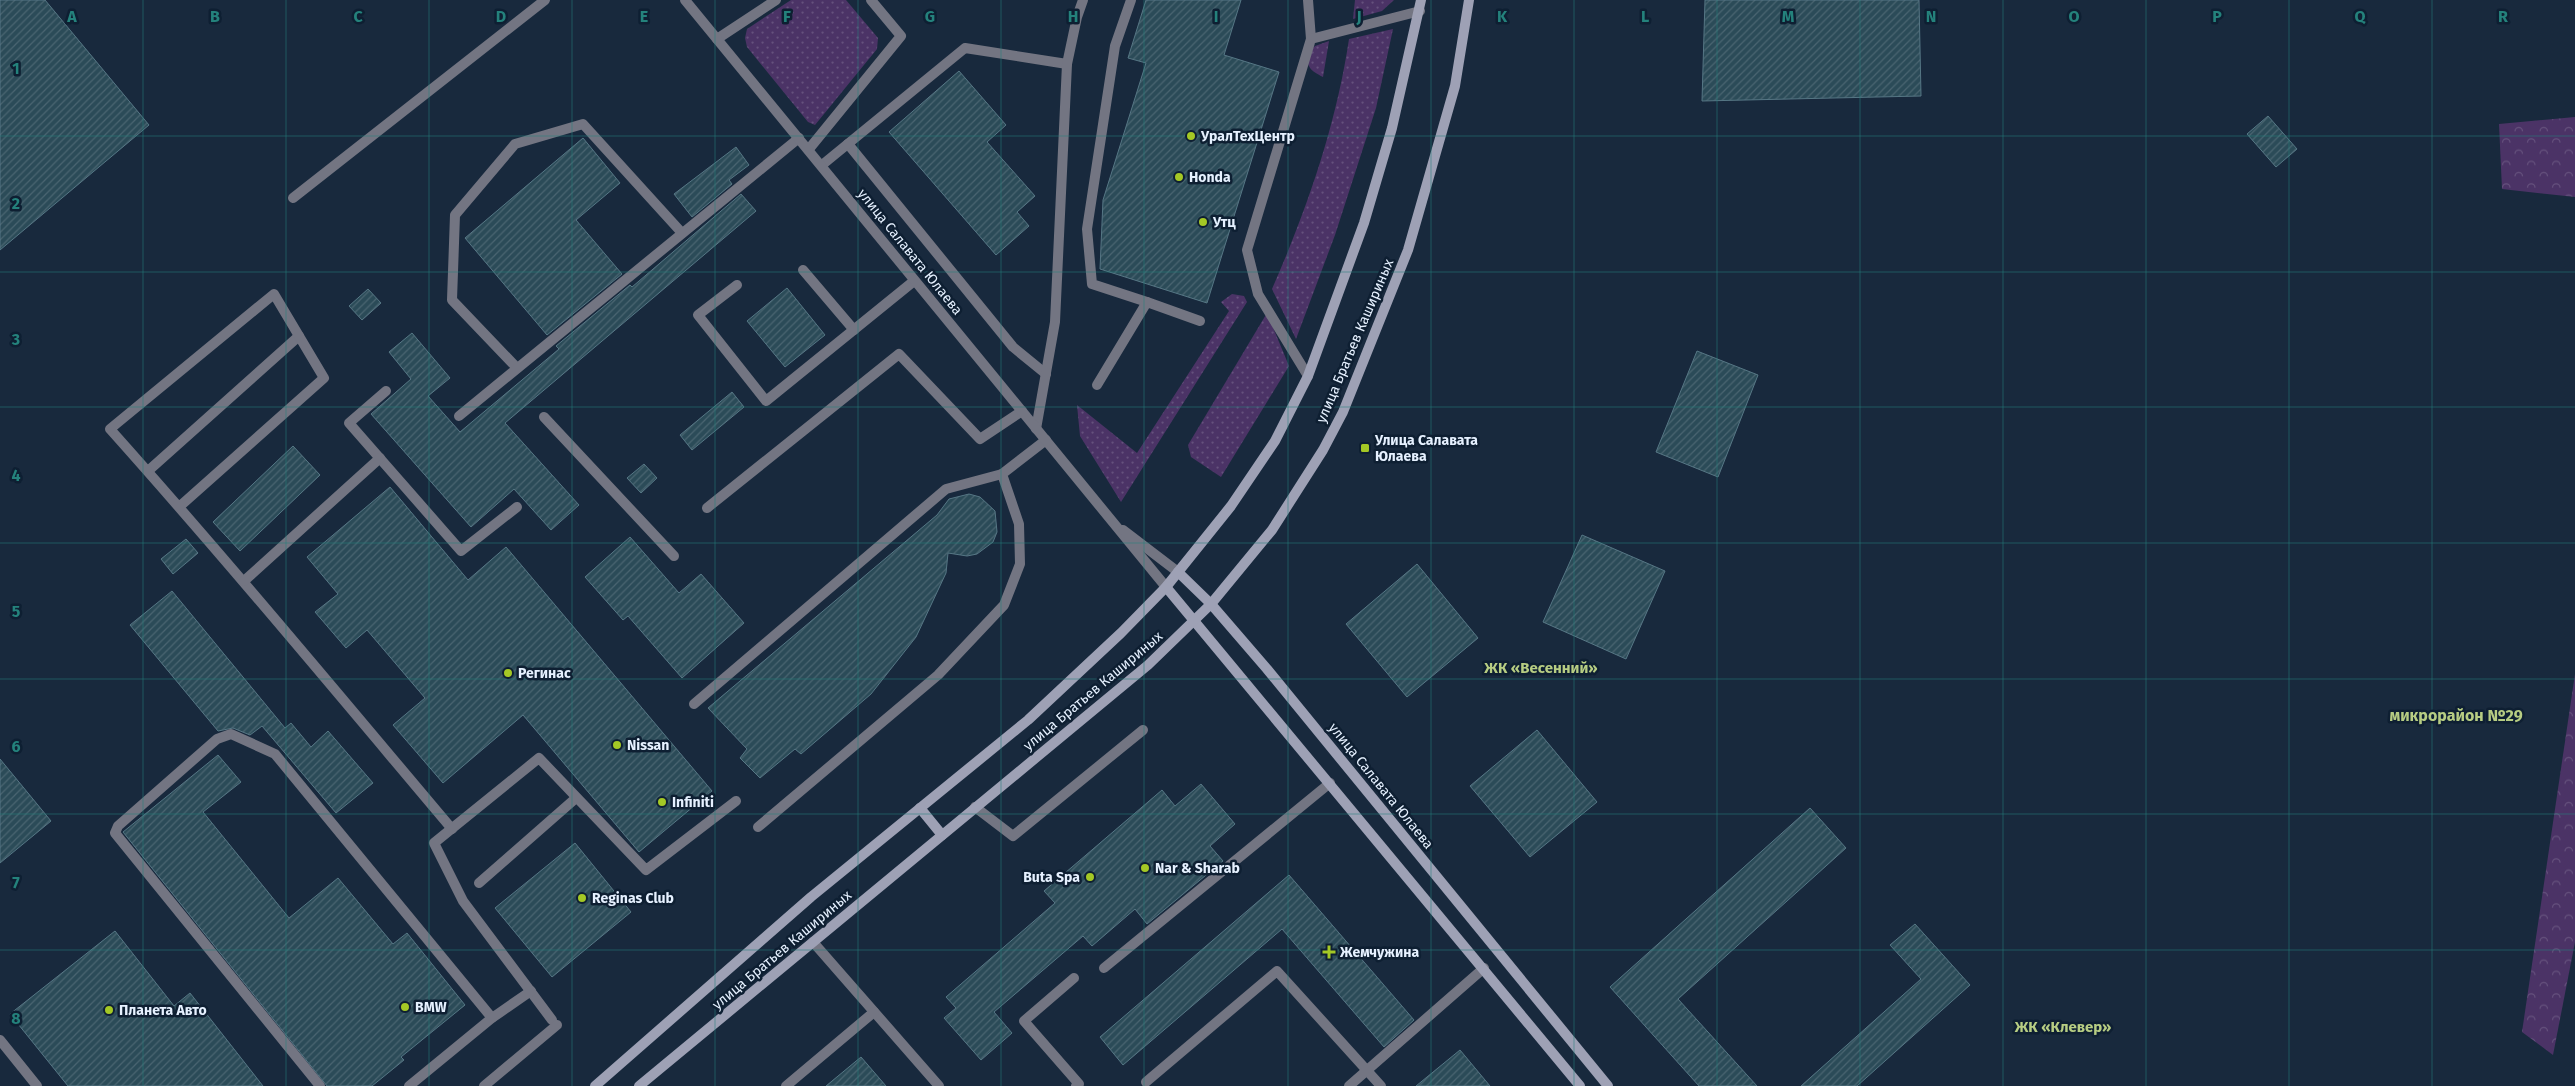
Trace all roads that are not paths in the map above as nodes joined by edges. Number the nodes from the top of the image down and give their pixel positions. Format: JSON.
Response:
{"nodes":[{"id":1,"x":545,"y":0,"type":"edge"},
{"id":2,"x":685,"y":0,"type":"edge"},
{"id":3,"x":776,"y":0,"type":"edge"},
{"id":4,"x":871,"y":0,"type":"edge"},
{"id":5,"x":1083,"y":0,"type":"edge"},
{"id":6,"x":1131,"y":0,"type":"edge"},
{"id":7,"x":1308,"y":0,"type":"edge"},
{"id":8,"x":1421,"y":0,"type":"edge"},
{"id":9,"x":1470,"y":0,"type":"edge"},
{"id":10,"x":1420,"y":11,"type":"junction"},
{"id":11,"x":717,"y":39,"type":"junction"},
{"id":12,"x":1311,"y":39,"type":"junction"},
{"id":13,"x":1067,"y":64,"type":"junction"},
{"id":14,"x":800,"y":138,"type":"junction"},
{"id":15,"x":848,"y":144,"type":"junction"},
{"id":16,"x":809,"y":149,"type":"junction"},
{"id":17,"x":822,"y":165,"type":"junction"},
{"id":18,"x":293,"y":198,"type":"dead end"},
{"id":19,"x":682,"y":233,"type":"junction"},
{"id":20,"x":803,"y":270,"type":"dead end"},
{"id":21,"x":914,"y":281,"type":"junction"},
{"id":22,"x":737,"y":284,"type":"dead end"},
{"id":23,"x":1147,"y":302,"type":"junction"},
{"id":24,"x":1200,"y":321,"type":"dead end"},
{"id":25,"x":854,"y":330,"type":"junction"},
{"id":26,"x":299,"y":336,"type":"junction"},
{"id":27,"x":517,"y":368,"type":"junction"},
{"id":28,"x":1046,"y":374,"type":"junction"},
{"id":29,"x":1308,"y":376,"type":"junction"},
{"id":30,"x":1097,"y":385,"type":"dead end"},
{"id":31,"x":386,"y":391,"type":"dead end"},
{"id":32,"x":1022,"y":411,"type":"junction"},
{"id":33,"x":459,"y":416,"type":"dead end"},
{"id":34,"x":544,"y":418,"type":"dead end"},
{"id":35,"x":1036,"y":429,"type":"junction"},
{"id":36,"x":1046,"y":440,"type":"junction"},
{"id":37,"x":380,"y":458,"type":"junction"},
{"id":38,"x":148,"y":472,"type":"junction"},
{"id":39,"x":1002,"y":474,"type":"junction"},
{"id":40,"x":179,"y":507,"type":"junction"},
{"id":41,"x":517,"y":507,"type":"dead end"},
{"id":42,"x":707,"y":508,"type":"dead end"},
{"id":43,"x":1112,"y":522,"type":"junction"},
{"id":44,"x":674,"y":556,"type":"dead end"},
{"id":45,"x":1178,"y":572,"type":"junction"},
{"id":46,"x":244,"y":581,"type":"junction"},
{"id":47,"x":1166,"y":587,"type":"junction"},
{"id":48,"x":1211,"y":604,"type":"junction"},
{"id":49,"x":1194,"y":620,"type":"junction"},
{"id":50,"x":694,"y":704,"type":"dead end"},
{"id":51,"x":1142,"y":730,"type":"dead end"},
{"id":52,"x":1330,"y":783,"type":"junction"},
{"id":53,"x":576,"y":798,"type":"junction"},
{"id":54,"x":736,"y":801,"type":"dead end"},
{"id":55,"x":975,"y":807,"type":"junction"},
{"id":56,"x":920,"y":808,"type":"junction"},
{"id":57,"x":758,"y":827,"type":"dead end"},
{"id":58,"x":452,"y":829,"type":"junction"},
{"id":59,"x":942,"y":835,"type":"junction"},
{"id":60,"x":479,"y":883,"type":"dead end"},
{"id":61,"x":813,"y":942,"type":"junction"},
{"id":62,"x":1104,"y":968,"type":"dead end"},
{"id":63,"x":1484,"y":968,"type":"junction"},
{"id":64,"x":1074,"y":978,"type":"dead end"},
{"id":65,"x":531,"y":991,"type":"junction"},
{"id":66,"x":874,"y":1012,"type":"junction"},
{"id":67,"x":492,"y":1018,"type":"junction"},
{"id":68,"x":0,"y":1040,"type":"edge"},
{"id":69,"x":1367,"y":1071,"type":"junction"},
{"id":70,"x":1146,"y":1082,"type":"dead end"},
{"id":71,"x":37,"y":1086,"type":"edge"},
{"id":72,"x":320,"y":1086,"type":"edge"},
{"id":73,"x":409,"y":1086,"type":"edge"},
{"id":74,"x":484,"y":1086,"type":"edge"},
{"id":75,"x":595,"y":1086,"type":"edge"},
{"id":76,"x":639,"y":1086,"type":"edge"},
{"id":77,"x":786,"y":1086,"type":"edge"},
{"id":78,"x":939,"y":1086,"type":"edge"},
{"id":79,"x":1076,"y":1086,"type":"edge"},
{"id":80,"x":1350,"y":1086,"type":"edge"},
{"id":81,"x":1381,"y":1086,"type":"edge"},
{"id":82,"x":1580,"y":1086,"type":"edge"},
{"id":83,"x":1608,"y":1086,"type":"edge"}],
"edges":[{"from":1,"to":18,"type":"street"},
{"from":2,"to":11,"type":"street","name":"улица Салавата Юлаева"},
{"from":3,"to":11,"type":"street"},
{"from":4,"to":16,"type":"street"},
{"from":5,"to":13,"type":"street"},
{"from":6,"to":23,"type":"street"},
{"from":7,"to":12,"type":"street"},
{"from":8,"to":10,"type":"main road","name":"улица Братьев Кашириных"},
{"from":9,"to":48,"type":"main road","name":"улица Братьев Кашириных"},
{"from":10,"to":12,"type":"street"},
{"from":10,"to":29,"type":"main road","name":"улица Братьев Кашириных"},
{"from":11,"to":14,"type":"street","name":"улица Салавата Юлаева"},
{"from":12,"to":29,"type":"street"},
{"from":13,"to":15,"type":"street"},
{"from":13,"to":28,"type":"street"},
{"from":14,"to":16,"type":"street","name":"улица Салавата Юлаева"},
{"from":14,"to":19,"type":"street"},
{"from":15,"to":17,"type":"street"},
{"from":15,"to":28,"type":"street"},
{"from":16,"to":17,"type":"street","name":"улица Салавата Юлаева"},
{"from":17,"to":21,"type":"street","name":"улица Салавата Юлаева"},
{"from":19,"to":27,"type":"street"},
{"from":19,"to":27,"type":"street"},
{"from":20,"to":25,"type":"street"},
{"from":21,"to":25,"type":"street"},
{"from":21,"to":32,"type":"street","name":"улица Салавата Юлаева"},
{"from":22,"to":25,"type":"street"},
{"from":23,"to":24,"type":"street"},
{"from":23,"to":30,"type":"street"},
{"from":26,"to":38,"type":"street"},
{"from":26,"to":38,"type":"street"},
{"from":26,"to":40,"type":"street"},
{"from":27,"to":33,"type":"street"},
{"from":28,"to":35,"type":"street"},
{"from":29,"to":45,"type":"main road","name":"улица Братьев Кашириных"},
{"from":31,"to":37,"type":"street"},
{"from":32,"to":35,"type":"street","name":"улица Салавата Юлаева"},
{"from":32,"to":42,"type":"street"},
{"from":34,"to":44,"type":"street"},
{"from":35,"to":36,"type":"street","name":"улица Салавата Юлаева"},
{"from":36,"to":39,"type":"street"},
{"from":36,"to":43,"type":"street","name":"улица Салавата Юлаева"},
{"from":37,"to":41,"type":"street"},
{"from":37,"to":46,"type":"street"},
{"from":38,"to":40,"type":"street"},
{"from":39,"to":50,"type":"street"},
{"from":39,"to":57,"type":"street"},
{"from":40,"to":46,"type":"street"},
{"from":43,"to":45,"type":"street","name":"улица Салавата Юлаева"},
{"from":43,"to":47,"type":"street","name":"улица Салавата Юлаева"},
{"from":45,"to":47,"type":"main road","name":"улица Братьев Кашириных"},
{"from":45,"to":48,"type":"main road","name":"улица Салавата Юлаева"},
{"from":46,"to":58,"type":"street"},
{"from":47,"to":49,"type":"main road","name":"улица Салавата Юлаева"},
{"from":47,"to":56,"type":"main road","name":"улица Братьев Кашириных"},
{"from":48,"to":49,"type":"main road","name":"улица Братьев Кашириных"},
{"from":48,"to":83,"type":"main road","name":"улица Салавата Юлаева"},
{"from":49,"to":52,"type":"main road","name":"улица Салавата Юлаева"},
{"from":49,"to":55,"type":"main road","name":"улица Братьев Кашириных"},
{"from":51,"to":55,"type":"street"},
{"from":52,"to":62,"type":"street"},
{"from":52,"to":63,"type":"main road","name":"улица Салавата Юлаева"},
{"from":53,"to":54,"type":"street"},
{"from":53,"to":58,"type":"street"},
{"from":53,"to":60,"type":"street"},
{"from":55,"to":59,"type":"main road","name":"улица Братьев Кашириных"},
{"from":56,"to":59,"type":"main road"},
{"from":56,"to":75,"type":"main road","name":"улица Братьев Кашириных"},
{"from":58,"to":65,"type":"street"},
{"from":59,"to":61,"type":"main road","name":"улица Братьев Кашириных"},
{"from":61,"to":66,"type":"street"},
{"from":61,"to":76,"type":"main road","name":"улица Братьев Кашириных"},
{"from":63,"to":69,"type":"street"},
{"from":63,"to":82,"type":"main road","name":"улица Салавата Юлаева"},
{"from":64,"to":79,"type":"street"},
{"from":65,"to":67,"type":"street"},
{"from":65,"to":74,"type":"street"},
{"from":66,"to":77,"type":"street"},
{"from":66,"to":78,"type":"street"},
{"from":67,"to":72,"type":"street"},
{"from":67,"to":73,"type":"street"},
{"from":68,"to":71,"type":"street"},
{"from":69,"to":70,"type":"street"},
{"from":69,"to":80,"type":"street"},
{"from":69,"to":81,"type":"street"}]}
